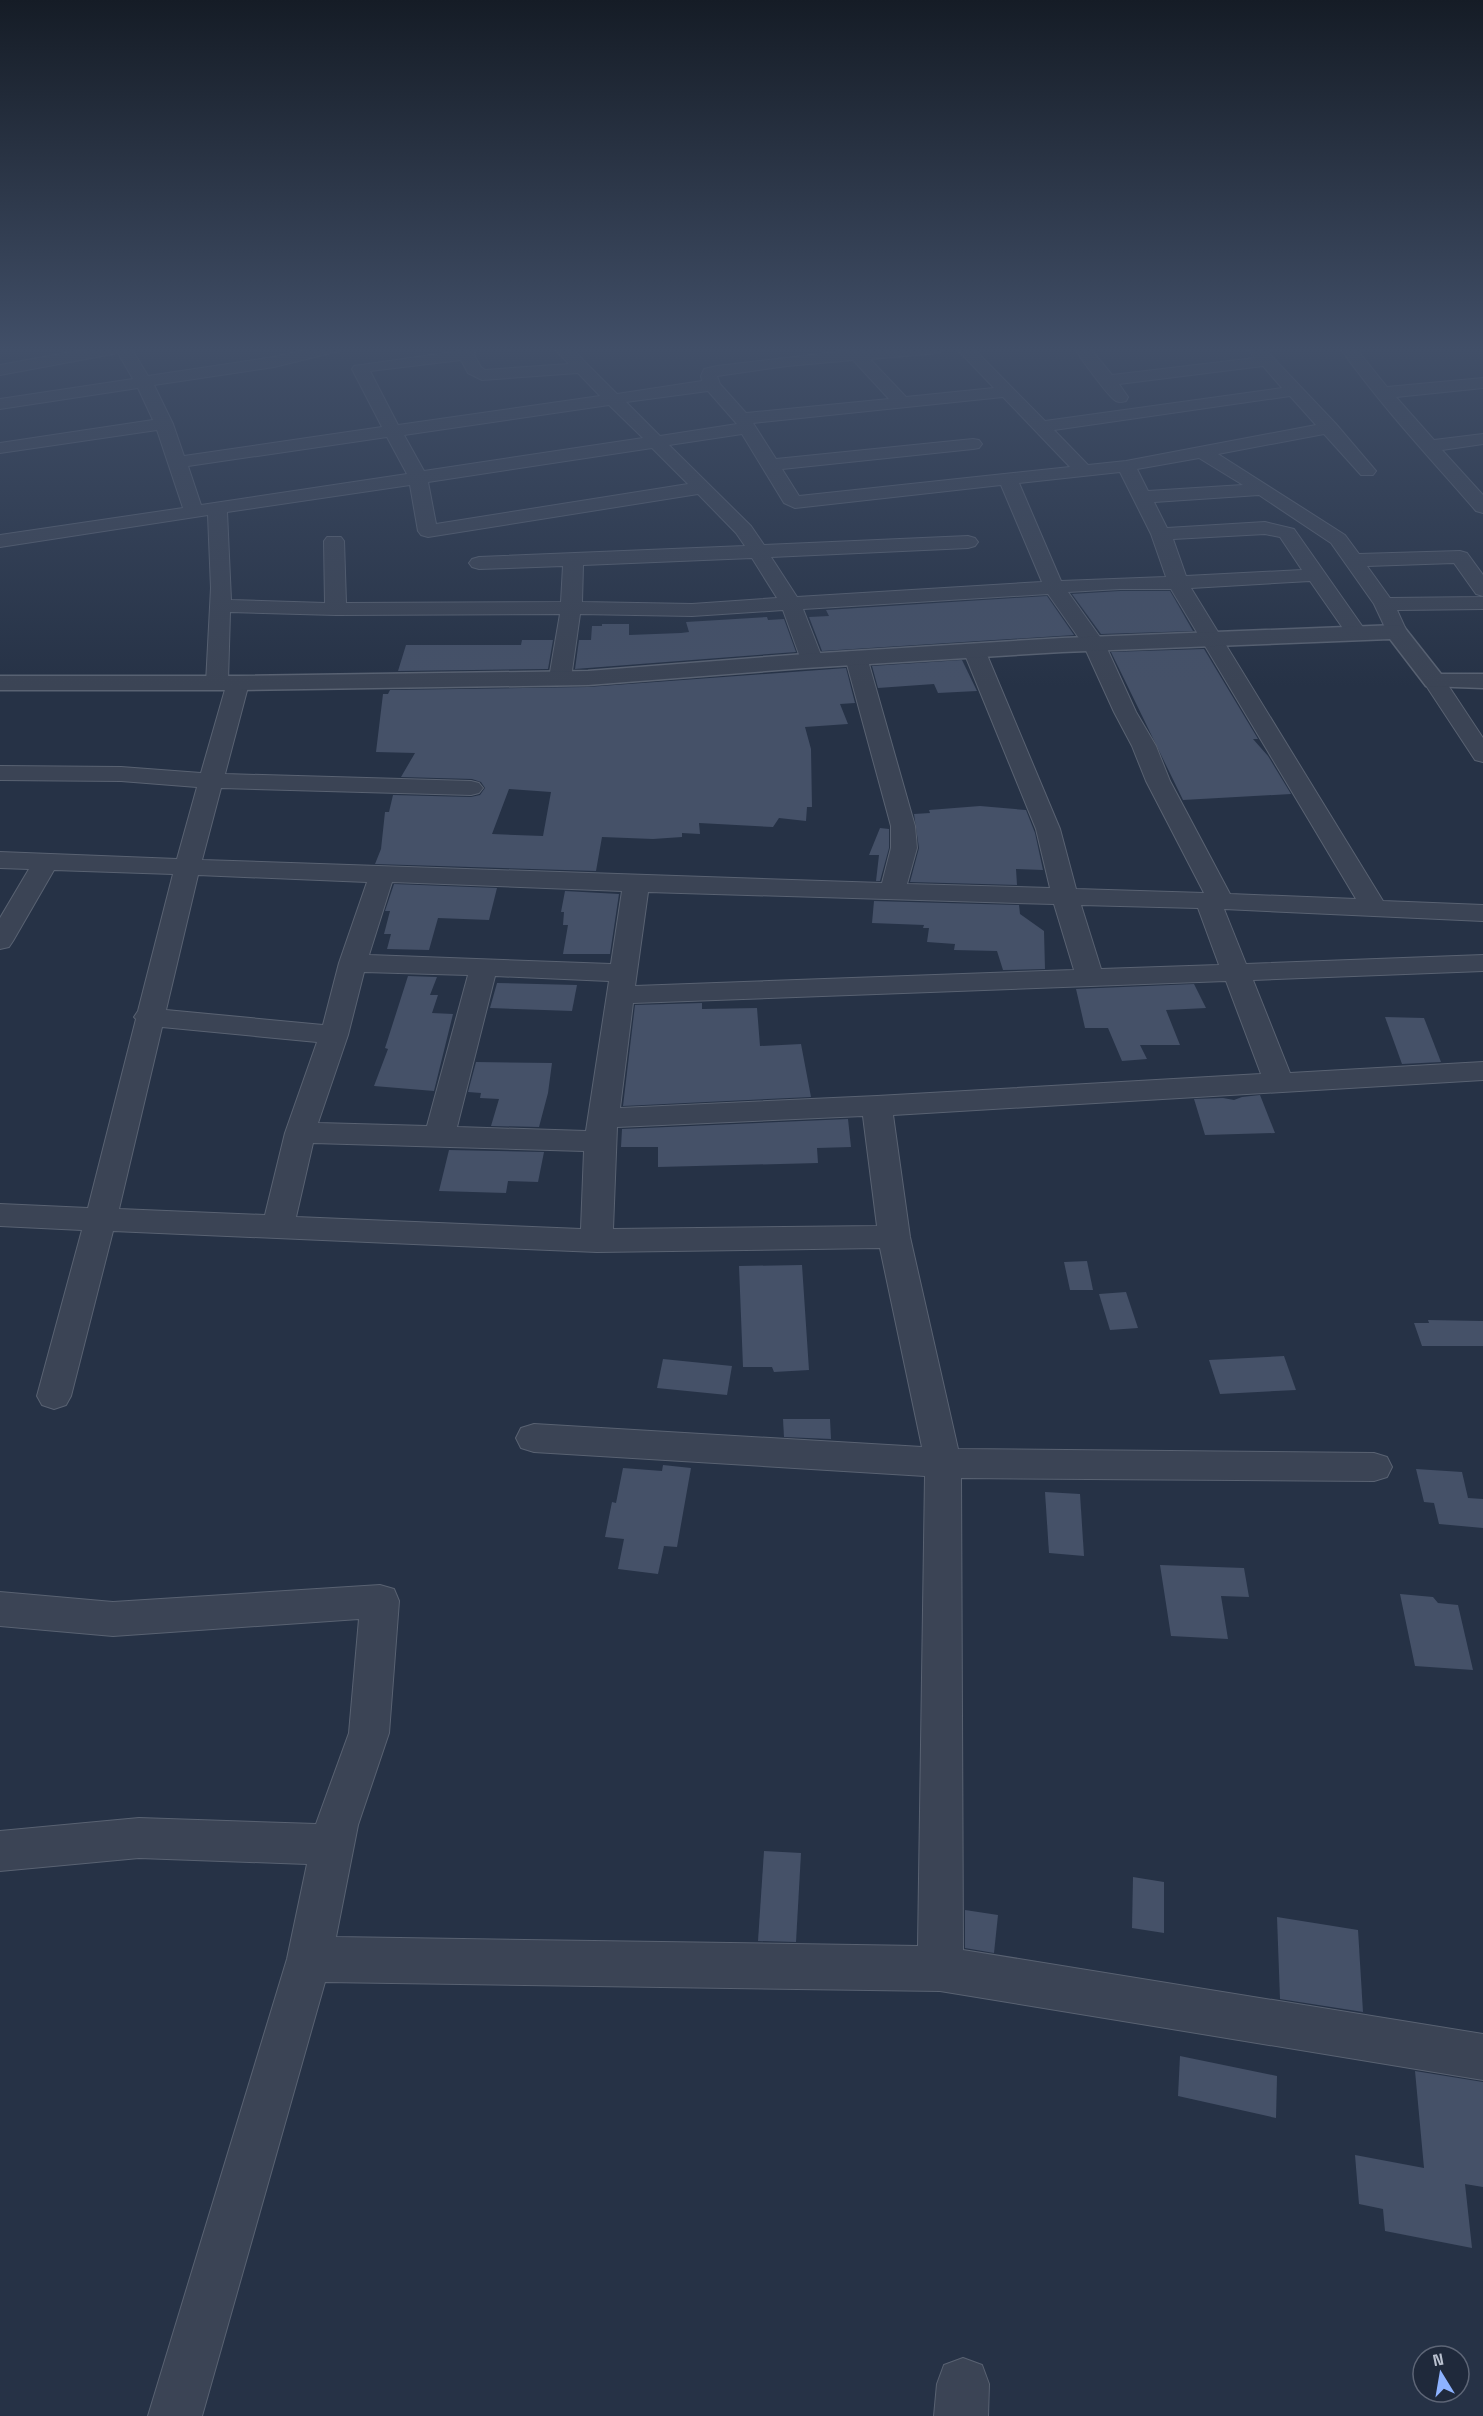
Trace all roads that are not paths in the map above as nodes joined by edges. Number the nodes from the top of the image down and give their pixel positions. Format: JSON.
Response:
{"nodes":[{"id":1,"x":186,"y":461,"type":"edge"},
{"id":2,"x":408,"y":461,"type":"edge"},
{"id":3,"x":528,"y":461,"type":"edge"},
{"id":4,"x":674,"y":461,"type":"edge"},
{"id":5,"x":767,"y":461,"type":"edge"},
{"id":6,"x":811,"y":461,"type":"edge"},
{"id":7,"x":1074,"y":461,"type":"edge"},
{"id":8,"x":1158,"y":461,"type":"edge"},
{"id":9,"x":1217,"y":461,"type":"edge"},
{"id":10,"x":1358,"y":461,"type":"edge"},
{"id":11,"x":1443,"y":461,"type":"edge"},
{"id":12,"x":178,"y":462,"type":"joint"},
{"id":13,"x":770,"y":465,"type":"junction"},
{"id":14,"x":1126,"y":466,"type":"junction"},
{"id":15,"x":1084,"y":471,"type":"junction"},
{"id":16,"x":1367,"y":471,"type":"dead end"},
{"id":17,"x":418,"y":478,"type":"junction"},
{"id":18,"x":1008,"y":480,"type":"junction"},
{"id":19,"x":701,"y":488,"type":"junction"},
{"id":20,"x":1263,"y":489,"type":"junction"},
{"id":21,"x":1142,"y":497,"type":"junction"},
{"id":22,"x":1480,"y":498,"type":"edge"},
{"id":23,"x":217,"y":509,"type":"junction"},
{"id":24,"x":194,"y":512,"type":"junction"},
{"id":25,"x":1161,"y":534,"type":"junction"},
{"id":26,"x":0,"y":541,"type":"edge"},
{"id":27,"x":334,"y":541,"type":"dead end"},
{"id":28,"x":968,"y":542,"type":"dead end"},
{"id":29,"x":757,"y":550,"type":"junction"},
{"id":30,"x":573,"y":560,"type":"junction"},
{"id":31,"x":1352,"y":560,"type":"junction"},
{"id":32,"x":479,"y":563,"type":"dead end"},
{"id":33,"x":1315,"y":575,"type":"junction"},
{"id":34,"x":1178,"y":583,"type":"junction"},
{"id":35,"x":1054,"y":587,"type":"junction"},
{"id":36,"x":1483,"y":590,"type":"edge"},
{"id":37,"x":1483,"y":603,"type":"edge"},
{"id":38,"x":791,"y":604,"type":"junction"},
{"id":39,"x":1384,"y":604,"type":"junction"},
{"id":40,"x":220,"y":606,"type":"junction"},
{"id":41,"x":572,"y":608,"type":"junction"},
{"id":42,"x":336,"y":609,"type":"junction"},
{"id":43,"x":1396,"y":632,"type":"junction"},
{"id":44,"x":1356,"y":633,"type":"junction"},
{"id":45,"x":1211,"y":639,"type":"junction"},
{"id":46,"x":1094,"y":644,"type":"junction"},
{"id":47,"x":974,"y":650,"type":"junction"},
{"id":48,"x":856,"y":657,"type":"junction"},
{"id":49,"x":812,"y":660,"type":"junction"},
{"id":50,"x":560,"y":678,"type":"junction"},
{"id":51,"x":1434,"y":681,"type":"junction"},
{"id":52,"x":1483,"y":681,"type":"edge"},
{"id":53,"x":0,"y":683,"type":"edge"},
{"id":54,"x":227,"y":683,"type":"junction"},
{"id":55,"x":1483,"y":755,"type":"edge"},
{"id":56,"x":0,"y":773,"type":"edge"},
{"id":57,"x":210,"y":781,"type":"junction"},
{"id":58,"x":471,"y":788,"type":"dead end"},
{"id":59,"x":0,"y":860,"type":"edge"},
{"id":60,"x":46,"y":862,"type":"junction"},
{"id":61,"x":187,"y":868,"type":"junction"},
{"id":62,"x":382,"y":875,"type":"junction"},
{"id":63,"x":636,"y":884,"type":"junction"},
{"id":64,"x":892,"y":890,"type":"junction"},
{"id":65,"x":1065,"y":896,"type":"junction"},
{"id":66,"x":1214,"y":901,"type":"junction"},
{"id":67,"x":1374,"y":907,"type":"junction"},
{"id":68,"x":1483,"y":914,"type":"edge"},
{"id":69,"x":0,"y":941,"type":"edge"},
{"id":70,"x":353,"y":963,"type":"junction"},
{"id":71,"x":1483,"y":963,"type":"edge"},
{"id":72,"x":483,"y":969,"type":"junction"},
{"id":73,"x":1235,"y":971,"type":"junction"},
{"id":74,"x":1090,"y":977,"type":"junction"},
{"id":75,"x":621,"y":984,"type":"junction"},
{"id":76,"x":148,"y":1017,"type":"junction"},
{"id":77,"x":334,"y":1035,"type":"junction"},
{"id":78,"x":1483,"y":1071,"type":"edge"},
{"id":79,"x":1279,"y":1082,"type":"junction"},
{"id":80,"x":877,"y":1106,"type":"junction"},
{"id":81,"x":603,"y":1129,"type":"junction"},
{"id":82,"x":300,"y":1133,"type":"junction"},
{"id":83,"x":439,"y":1138,"type":"junction"},
{"id":84,"x":0,"y":1215,"type":"edge"},
{"id":85,"x":100,"y":1221,"type":"junction"},
{"id":86,"x":278,"y":1228,"type":"junction"},
{"id":87,"x":894,"y":1237,"type":"junction"},
{"id":88,"x":597,"y":1241,"type":"junction"},
{"id":89,"x":54,"y":1396,"type":"dead end"},
{"id":90,"x":534,"y":1438,"type":"dead end"},
{"id":91,"x":943,"y":1463,"type":"junction"},
{"id":92,"x":1374,"y":1467,"type":"dead end"},
{"id":93,"x":0,"y":1609,"type":"edge"},
{"id":94,"x":333,"y":1845,"type":"junction"},
{"id":95,"x":0,"y":1851,"type":"edge"},
{"id":96,"x":309,"y":1959,"type":"junction"},
{"id":97,"x":940,"y":1970,"type":"junction"},
{"id":98,"x":1483,"y":2057,"type":"edge"},
{"id":99,"x":175,"y":2416,"type":"edge"}],
"edges":[{"from":1,"to":12,"type":"street"},
{"from":2,"to":17,"type":"street"},
{"from":3,"to":17,"type":"street"},
{"from":4,"to":19,"type":"street"},
{"from":5,"to":13,"type":"street"},
{"from":6,"to":13,"type":"street"},
{"from":7,"to":15,"type":"street"},
{"from":8,"to":14,"type":"street"},
{"from":9,"to":20,"type":"street"},
{"from":10,"to":16,"type":"street"},
{"from":11,"to":22,"type":"street"},
{"from":12,"to":24,"type":"street"},
{"from":13,"to":18,"type":"street"},
{"from":14,"to":15,"type":"street"},
{"from":14,"to":21,"type":"street"},
{"from":15,"to":18,"type":"street"},
{"from":17,"to":19,"type":"street"},
{"from":17,"to":23,"type":"street"},
{"from":18,"to":35,"type":"street"},
{"from":19,"to":29,"type":"street"},
{"from":20,"to":21,"type":"street"},
{"from":20,"to":31,"type":"street"},
{"from":21,"to":25,"type":"street"},
{"from":23,"to":24,"type":"street"},
{"from":23,"to":40,"type":"street"},
{"from":24,"to":26,"type":"street"},
{"from":25,"to":33,"type":"street"},
{"from":25,"to":34,"type":"street"},
{"from":27,"to":42,"type":"street"},
{"from":28,"to":29,"type":"street"},
{"from":29,"to":30,"type":"street"},
{"from":29,"to":38,"type":"street"},
{"from":30,"to":32,"type":"street"},
{"from":30,"to":41,"type":"street"},
{"from":31,"to":36,"type":"street"},
{"from":31,"to":39,"type":"street"},
{"from":33,"to":34,"type":"street"},
{"from":33,"to":44,"type":"street"},
{"from":34,"to":35,"type":"street"},
{"from":34,"to":45,"type":"street"},
{"from":35,"to":38,"type":"street"},
{"from":35,"to":46,"type":"street"},
{"from":37,"to":39,"type":"street"},
{"from":38,"to":41,"type":"street"},
{"from":38,"to":49,"type":"street"},
{"from":39,"to":43,"type":"street"},
{"from":40,"to":42,"type":"street"},
{"from":40,"to":54,"type":"street"},
{"from":41,"to":42,"type":"street"},
{"from":41,"to":50,"type":"street"},
{"from":43,"to":44,"type":"street"},
{"from":43,"to":51,"type":"street"},
{"from":44,"to":45,"type":"street"},
{"from":45,"to":46,"type":"street"},
{"from":45,"to":67,"type":"street"},
{"from":46,"to":47,"type":"street"},
{"from":46,"to":66,"type":"street"},
{"from":47,"to":48,"type":"street"},
{"from":47,"to":65,"type":"street"},
{"from":48,"to":49,"type":"street"},
{"from":48,"to":64,"type":"street"},
{"from":49,"to":50,"type":"street"},
{"from":50,"to":54,"type":"street"},
{"from":51,"to":52,"type":"street"},
{"from":51,"to":55,"type":"street"},
{"from":53,"to":54,"type":"street"},
{"from":54,"to":57,"type":"street"},
{"from":56,"to":57,"type":"street"},
{"from":57,"to":58,"type":"street"},
{"from":57,"to":61,"type":"street"},
{"from":59,"to":60,"type":"street"},
{"from":60,"to":61,"type":"street"},
{"from":60,"to":69,"type":"street"},
{"from":61,"to":62,"type":"street"},
{"from":61,"to":76,"type":"street"},
{"from":62,"to":63,"type":"street"},
{"from":62,"to":70,"type":"street"},
{"from":63,"to":64,"type":"street"},
{"from":63,"to":75,"type":"street"},
{"from":64,"to":65,"type":"street"},
{"from":65,"to":66,"type":"street"},
{"from":65,"to":74,"type":"street"},
{"from":66,"to":67,"type":"street"},
{"from":66,"to":73,"type":"street"},
{"from":67,"to":68,"type":"street"},
{"from":70,"to":72,"type":"street"},
{"from":70,"to":77,"type":"street"},
{"from":71,"to":73,"type":"street"},
{"from":72,"to":75,"type":"street"},
{"from":72,"to":83,"type":"street"},
{"from":73,"to":74,"type":"street"},
{"from":73,"to":79,"type":"street"},
{"from":74,"to":75,"type":"street"},
{"from":75,"to":81,"type":"street"},
{"from":76,"to":77,"type":"street"},
{"from":76,"to":85,"type":"street"},
{"from":77,"to":82,"type":"street"},
{"from":78,"to":79,"type":"street"},
{"from":79,"to":80,"type":"street"},
{"from":80,"to":81,"type":"street"},
{"from":80,"to":87,"type":"street"},
{"from":81,"to":83,"type":"street"},
{"from":81,"to":88,"type":"street"},
{"from":82,"to":83,"type":"street"},
{"from":82,"to":86,"type":"street"},
{"from":84,"to":85,"type":"street"},
{"from":85,"to":86,"type":"street"},
{"from":85,"to":89,"type":"street"},
{"from":86,"to":88,"type":"street"},
{"from":87,"to":88,"type":"street"},
{"from":87,"to":91,"type":"street"},
{"from":90,"to":91,"type":"street"},
{"from":91,"to":92,"type":"street"},
{"from":91,"to":97,"type":"street"},
{"from":93,"to":94,"type":"street"},
{"from":94,"to":95,"type":"street"},
{"from":94,"to":96,"type":"street"},
{"from":96,"to":97,"type":"street"},
{"from":96,"to":99,"type":"street"},
{"from":97,"to":98,"type":"street"}]}
